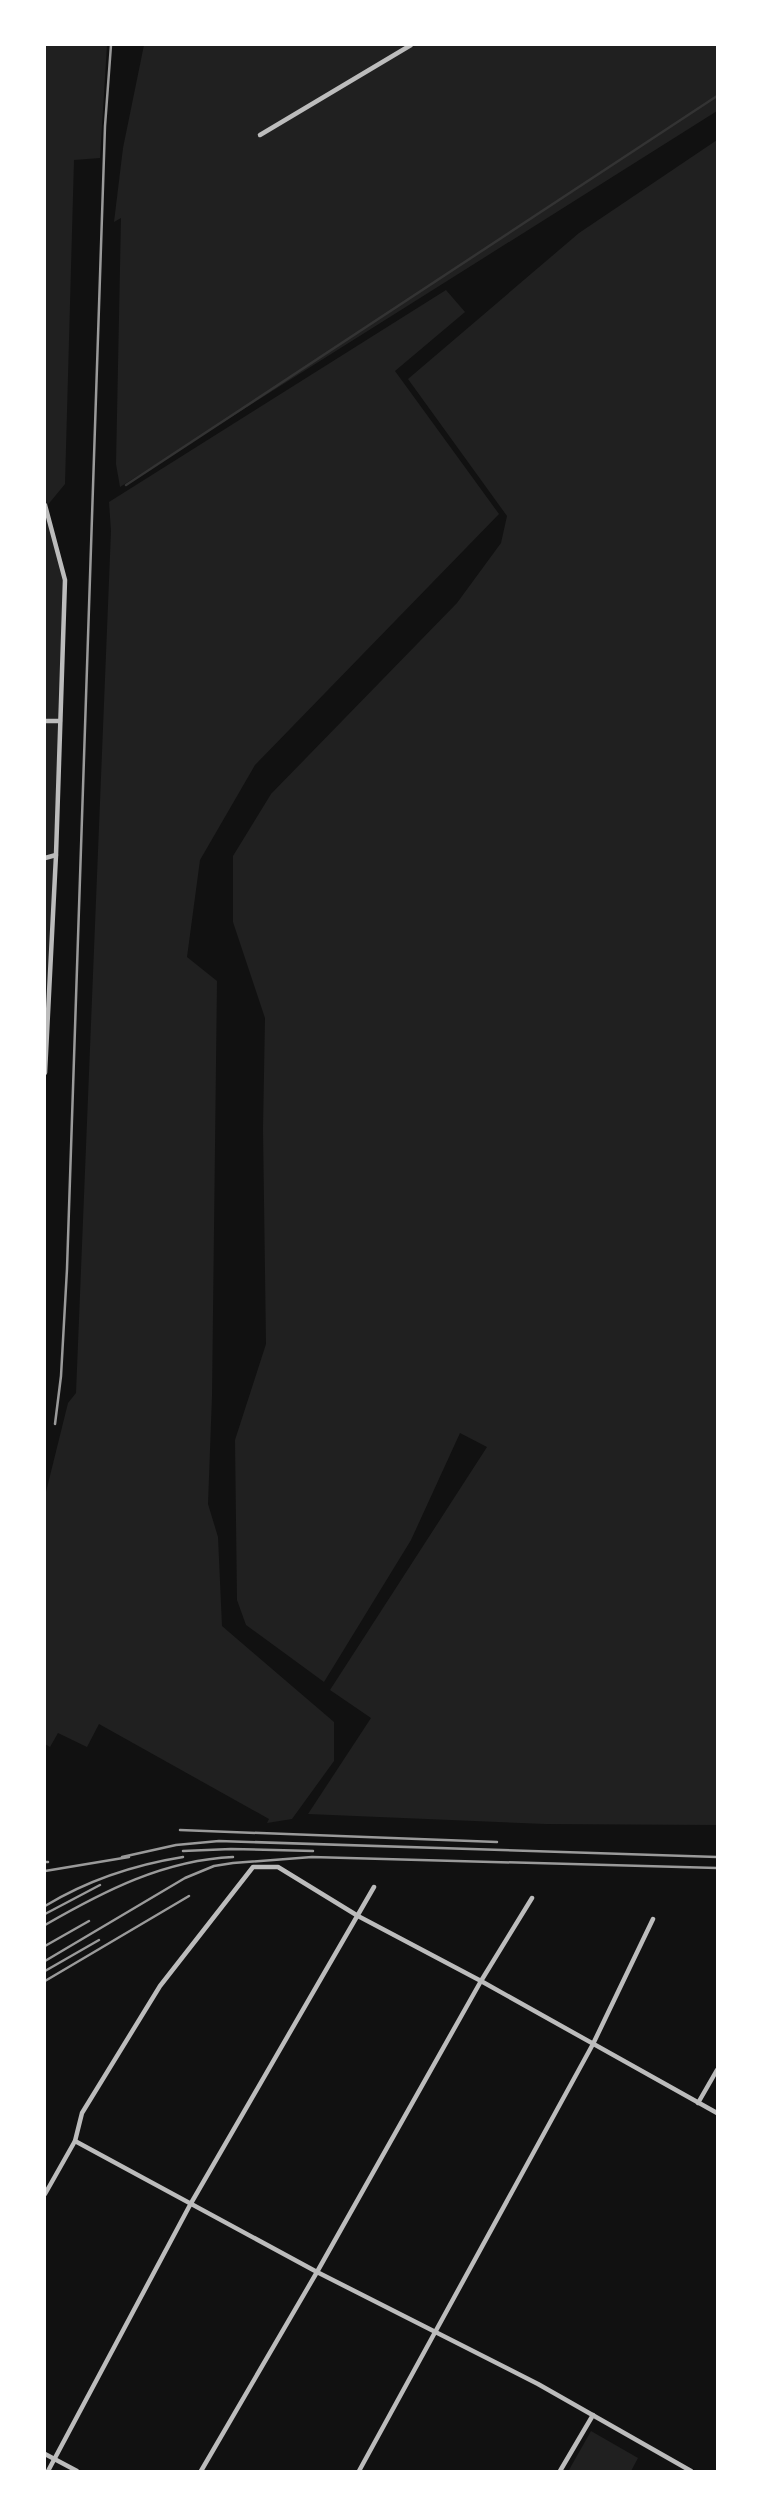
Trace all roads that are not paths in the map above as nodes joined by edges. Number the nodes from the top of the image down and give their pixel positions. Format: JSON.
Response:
{"nodes":[{"id":1,"x":410,"y":45,"type":"edge"},
{"id":2,"x":260,"y":135,"type":"dead end"},
{"id":3,"x":45,"y":505,"type":"edge"},
{"id":4,"x":45,"y":721,"type":"edge"},
{"id":5,"x":60,"y":721,"type":"junction"},
{"id":6,"x":56,"y":856,"type":"junction"},
{"id":7,"x":45,"y":858,"type":"edge"},
{"id":8,"x":47,"y":1000,"type":"edge"},
{"id":9,"x":45,"y":1073,"type":"edge"},
{"id":10,"x":374,"y":1887,"type":"dead end"},
{"id":11,"x":532,"y":1898,"type":"dead end"},
{"id":12,"x":358,"y":1916,"type":"junction"},
{"id":13,"x":653,"y":1918,"type":"dead end"},
{"id":14,"x":481,"y":1981,"type":"junction"},
{"id":15,"x":593,"y":2044,"type":"junction"},
{"id":16,"x":717,"y":2070,"type":"edge"},
{"id":17,"x":698,"y":2103,"type":"junction"},
{"id":18,"x":717,"y":2113,"type":"edge"},
{"id":19,"x":75,"y":2141,"type":"junction"},
{"id":20,"x":45,"y":2194,"type":"edge"},
{"id":21,"x":190,"y":2204,"type":"junction"},
{"id":22,"x":317,"y":2272,"type":"junction"},
{"id":23,"x":437,"y":2332,"type":"junction"},
{"id":24,"x":593,"y":2415,"type":"junction"},
{"id":25,"x":45,"y":2454,"type":"edge"},
{"id":26,"x":54,"y":2459,"type":"junction"},
{"id":27,"x":48,"y":2471,"type":"edge"},
{"id":28,"x":77,"y":2471,"type":"edge"},
{"id":29,"x":201,"y":2471,"type":"edge"},
{"id":30,"x":359,"y":2471,"type":"edge"},
{"id":31,"x":560,"y":2471,"type":"edge"},
{"id":32,"x":691,"y":2471,"type":"edge"}],
"edges":[{"from":1,"to":2,"type":"street"},
{"from":3,"to":5,"type":"street"},
{"from":4,"to":5,"type":"street"},
{"from":5,"to":6,"type":"street"},
{"from":6,"to":7,"type":"street"},
{"from":6,"to":8,"type":"street"},
{"from":8,"to":9,"type":"street"},
{"from":10,"to":12,"type":"street"},
{"from":11,"to":14,"type":"street"},
{"from":12,"to":14,"type":"street"},
{"from":12,"to":19,"type":"street"},
{"from":12,"to":21,"type":"street"},
{"from":13,"to":15,"type":"street"},
{"from":14,"to":15,"type":"street"},
{"from":14,"to":22,"type":"street"},
{"from":15,"to":17,"type":"street"},
{"from":15,"to":23,"type":"street"},
{"from":16,"to":17,"type":"street"},
{"from":17,"to":18,"type":"street"},
{"from":19,"to":20,"type":"street"},
{"from":19,"to":21,"type":"street"},
{"from":21,"to":22,"type":"street"},
{"from":21,"to":26,"type":"street"},
{"from":22,"to":23,"type":"street"},
{"from":22,"to":29,"type":"street"},
{"from":23,"to":24,"type":"street"},
{"from":23,"to":30,"type":"street"},
{"from":24,"to":31,"type":"street"},
{"from":24,"to":32,"type":"street"},
{"from":25,"to":26,"type":"street"},
{"from":26,"to":27,"type":"street"},
{"from":26,"to":28,"type":"street"}]}
